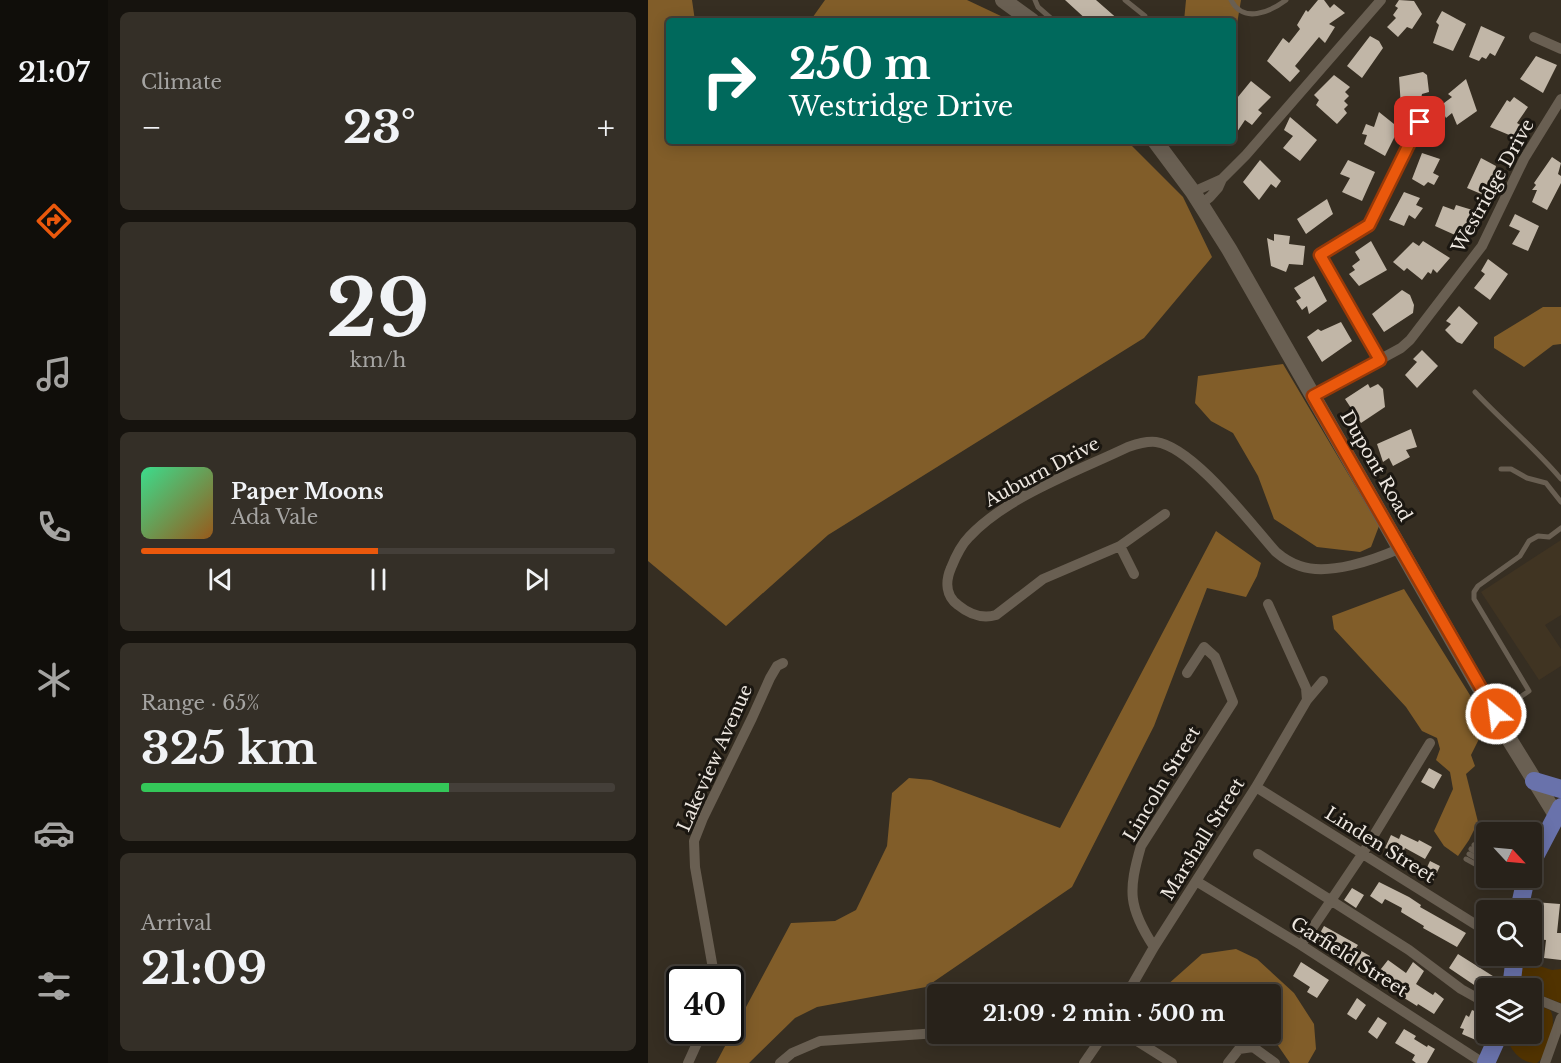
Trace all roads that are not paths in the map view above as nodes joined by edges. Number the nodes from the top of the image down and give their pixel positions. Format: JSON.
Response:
{"nodes":[{"id":1,"x":1003,"y":0,"type":"edge"},
{"id":2,"x":1035,"y":0,"type":"edge"},
{"id":3,"x":1125,"y":0,"type":"edge"},
{"id":4,"x":1232,"y":0,"type":"edge"},
{"id":5,"x":1286,"y":0,"type":"edge"},
{"id":6,"x":1381,"y":0,"type":"edge"},
{"id":7,"x":1035,"y":14,"type":"edge"},
{"id":8,"x":1146,"y":18,"type":"edge"},
{"id":9,"x":1534,"y":37,"type":"dead end"},
{"id":10,"x":1561,"y":48,"type":"edge"},
{"id":11,"x":1561,"y":99,"type":"edge"},
{"id":12,"x":1420,"y":122,"type":"dead end"},
{"id":13,"x":1157,"y":144,"type":"edge"},
{"id":14,"x":1197,"y":198,"type":"junction"},
{"id":15,"x":1380,"y":360,"type":"junction"},
{"id":16,"x":1474,"y":392,"type":"dead end"},
{"id":17,"x":1313,"y":396,"type":"junction"},
{"id":18,"x":1501,"y":469,"type":"dead end"},
{"id":19,"x":1561,"y":479,"type":"edge"},
{"id":20,"x":1561,"y":502,"type":"edge"},
{"id":21,"x":1165,"y":514,"type":"dead end"},
{"id":22,"x":1561,"y":528,"type":"edge"},
{"id":23,"x":1120,"y":546,"type":"junction"},
{"id":24,"x":1401,"y":548,"type":"junction"},
{"id":25,"x":1134,"y":574,"type":"dead end"},
{"id":26,"x":1268,"y":604,"type":"dead end"},
{"id":27,"x":783,"y":663,"type":"dead end"},
{"id":28,"x":1187,"y":673,"type":"dead end"},
{"id":29,"x":1323,"y":681,"type":"dead end"},
{"id":30,"x":1307,"y":700,"type":"junction"},
{"id":31,"x":1496,"y":714,"type":"junction"},
{"id":32,"x":1430,"y":743,"type":"dead end"},
{"id":33,"x":1534,"y":782,"type":"junction"},
{"id":34,"x":1256,"y":788,"type":"junction"},
{"id":35,"x":1561,"y":789,"type":"edge"},
{"id":36,"x":1559,"y":814,"type":"edge"},
{"id":37,"x":1542,"y":844,"type":"edge"},
{"id":38,"x":1470,"y":852,"type":"junction"},
{"id":39,"x":1476,"y":852,"type":"edge"},
{"id":40,"x":1364,"y":853,"type":"junction"},
{"id":41,"x":1258,"y":854,"type":"dead end"},
{"id":42,"x":1476,"y":854,"type":"edge"},
{"id":43,"x":1476,"y":856,"type":"edge"},
{"id":44,"x":1476,"y":859,"type":"edge"},
{"id":45,"x":1196,"y":881,"type":"junction"},
{"id":46,"x":1331,"y":900,"type":"junction"},
{"id":47,"x":1476,"y":925,"type":"edge"},
{"id":48,"x":1301,"y":945,"type":"junction"},
{"id":49,"x":1154,"y":947,"type":"junction"},
{"id":50,"x":713,"y":966,"type":"edge"},
{"id":51,"x":1132,"y":984,"type":"edge"},
{"id":52,"x":1476,"y":997,"type":"edge"},
{"id":53,"x":1542,"y":1001,"type":"edge"},
{"id":54,"x":1561,"y":1009,"type":"edge"},
{"id":55,"x":1561,"y":1018,"type":"edge"},
{"id":56,"x":927,"y":1034,"type":"edge"},
{"id":57,"x":697,"y":1044,"type":"edge"},
{"id":58,"x":1097,"y":1044,"type":"edge"},
{"id":59,"x":1139,"y":1044,"type":"edge"},
{"id":60,"x":1494,"y":1044,"type":"edge"},
{"id":61,"x":1160,"y":1060,"type":"edge"},
{"id":62,"x":688,"y":1063,"type":"edge"},
{"id":63,"x":780,"y":1063,"type":"edge"},
{"id":64,"x":1084,"y":1063,"type":"edge"},
{"id":65,"x":1172,"y":1063,"type":"edge"},
{"id":66,"x":1228,"y":1063,"type":"edge"},
{"id":67,"x":1275,"y":1063,"type":"edge"},
{"id":68,"x":1485,"y":1063,"type":"edge"},
{"id":69,"x":1545,"y":1063,"type":"edge"}],
"edges":[{"from":1,"to":7,"type":"street"},
{"from":2,"to":7,"type":"lane"},
{"from":3,"to":8,"type":"lane"},
{"from":4,"to":5,"type":"lane"},
{"from":6,"to":14,"type":"street"},
{"from":9,"to":10,"type":"street"},
{"from":11,"to":15,"type":"street","name":"Westridge Drive"},
{"from":12,"to":15,"type":"street"},
{"from":13,"to":14,"type":"street","name":"Dupont Road"},
{"from":14,"to":17,"type":"street","name":"Dupont Road"},
{"from":15,"to":17,"type":"street","name":"Westridge Drive"},
{"from":16,"to":19,"type":"lane"},
{"from":17,"to":24,"type":"street","name":"Dupont Road"},
{"from":18,"to":20,"type":"lane"},
{"from":21,"to":23,"type":"street","name":"Auburn Drive"},
{"from":22,"to":31,"type":"lane"},
{"from":23,"to":24,"type":"street","name":"Auburn Drive"},
{"from":23,"to":25,"type":"street"},
{"from":24,"to":31,"type":"street","name":"Dupont Road"},
{"from":26,"to":30,"type":"street"},
{"from":27,"to":50,"type":"street","name":"Lakeview Avenue"},
{"from":28,"to":49,"type":"street","name":"Lincoln Street"},
{"from":29,"to":30,"type":"street","name":"Marshall Street"},
{"from":30,"to":34,"type":"street","name":"Marshall Street"},
{"from":31,"to":33,"type":"street","name":"Dupont Road"},
{"from":32,"to":40,"type":"street"},
{"from":33,"to":35,"type":"main road"},
{"from":33,"to":36,"type":"street","name":"Dupont Road"},
{"from":34,"to":40,"type":"street","name":"Linden Street"},
{"from":34,"to":45,"type":"street","name":"Marshall Street"},
{"from":36,"to":37,"type":"main road"},
{"from":38,"to":39,"type":"lane"},
{"from":38,"to":42,"type":"lane"},
{"from":38,"to":43,"type":"lane"},
{"from":38,"to":44,"type":"lane"},
{"from":40,"to":46,"type":"street"},
{"from":40,"to":47,"type":"street","name":"Linden Street"},
{"from":41,"to":46,"type":"street"},
{"from":45,"to":48,"type":"street","name":"Garfield Street"},
{"from":45,"to":49,"type":"street","name":"Marshall Street"},
{"from":46,"to":48,"type":"street"},
{"from":46,"to":52,"type":"street"},
{"from":48,"to":68,"type":"street","name":"Garfield Street"},
{"from":49,"to":51,"type":"street","name":"Marshall Street"},
{"from":53,"to":54,"type":"street"},
{"from":55,"to":69,"type":"street"},
{"from":56,"to":63,"type":"street"},
{"from":57,"to":62,"type":"street"},
{"from":58,"to":64,"type":"street"},
{"from":59,"to":61,"type":"street"},
{"from":60,"to":68,"type":"main road"},
{"from":61,"to":65,"type":"street"},
{"from":66,"to":67,"type":"street"}]}
